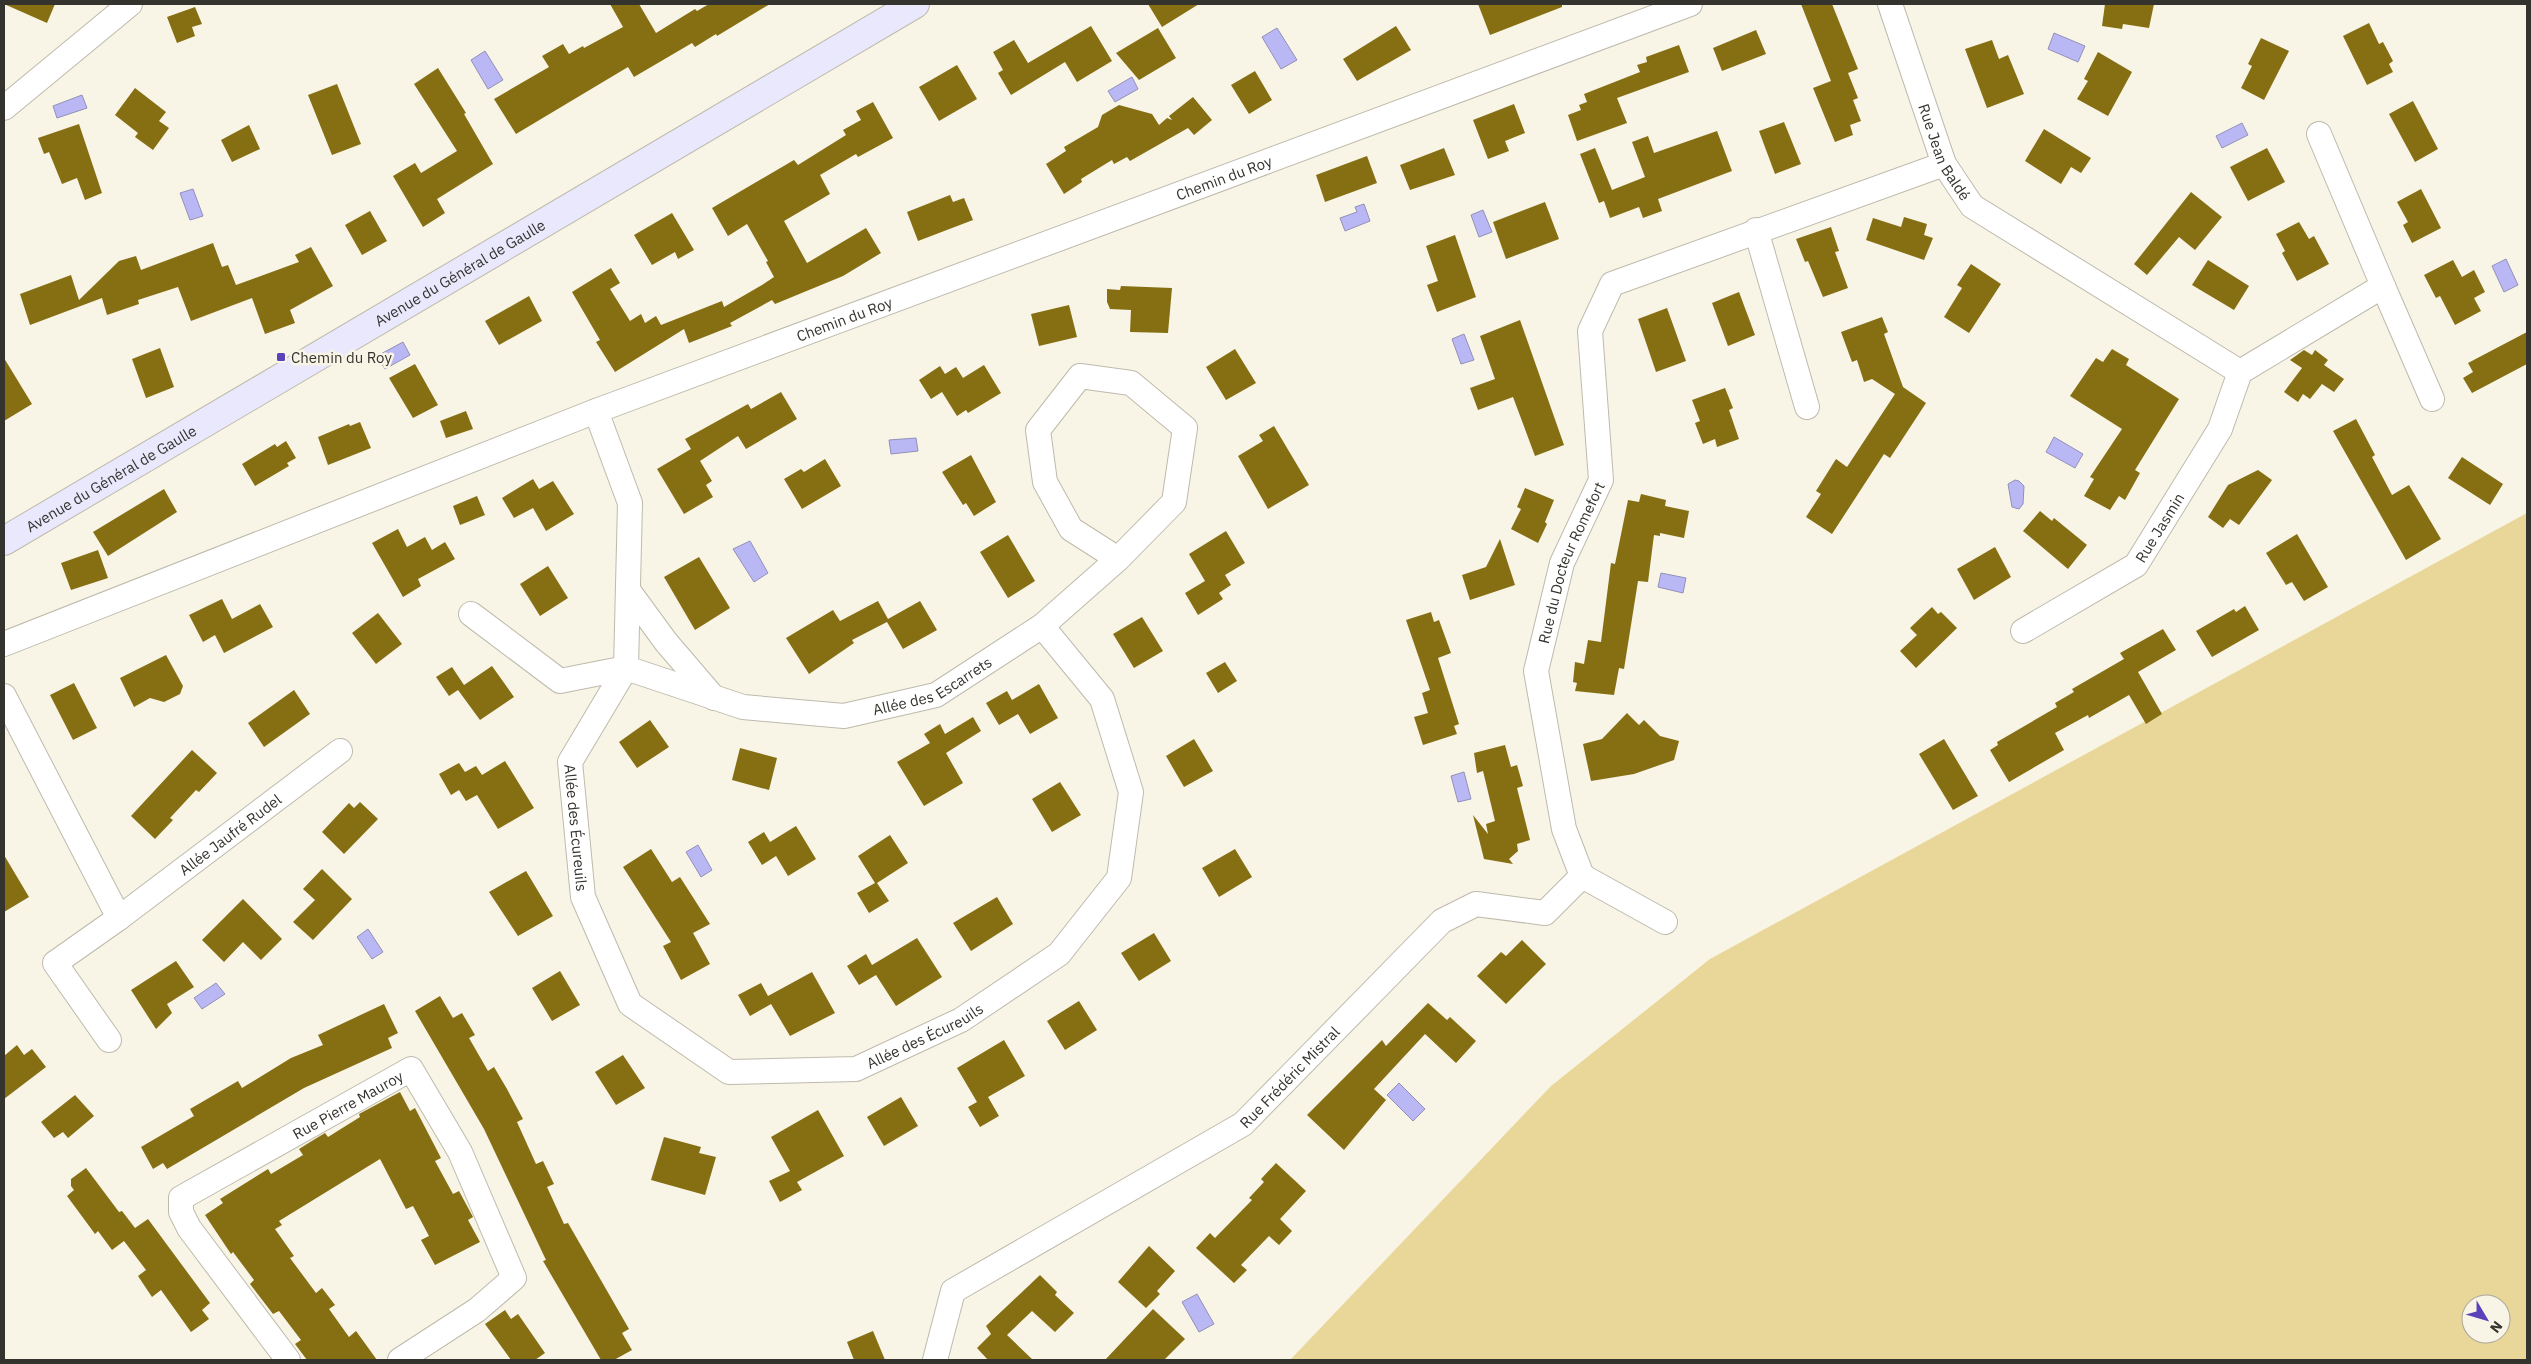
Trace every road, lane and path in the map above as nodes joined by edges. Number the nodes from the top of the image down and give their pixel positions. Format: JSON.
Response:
{"nodes":[{"id":1,"x":130,"y":4,"type":"edge"},
{"id":2,"x":914,"y":4,"type":"edge"},
{"id":3,"x":1690,"y":4,"type":"edge"},
{"id":4,"x":1890,"y":4,"type":"edge"},
{"id":5,"x":4,"y":108,"type":"edge"},
{"id":6,"x":2319,"y":134,"type":"dead end"},
{"id":7,"x":1944,"y":164,"type":"junction"},
{"id":8,"x":1756,"y":230,"type":"junction"},
{"id":9,"x":2384,"y":286,"type":"junction"},
{"id":10,"x":2240,"y":372,"type":"junction"},
{"id":11,"x":2432,"y":399,"type":"dead end"},
{"id":12,"x":1807,"y":407,"type":"dead end"},
{"id":13,"x":596,"y":411,"type":"junction"},
{"id":14,"x":4,"y":541,"type":"edge"},
{"id":15,"x":1118,"y":559,"type":"junction"},
{"id":16,"x":628,"y":590,"type":"junction"},
{"id":17,"x":471,"y":614,"type":"dead end"},
{"id":18,"x":1042,"y":626,"type":"junction"},
{"id":19,"x":2023,"y":631,"type":"dead end"},
{"id":20,"x":4,"y":644,"type":"edge"},
{"id":21,"x":626,"y":668,"type":"junction"},
{"id":22,"x":4,"y":696,"type":"edge"},
{"id":23,"x":714,"y":698,"type":"junction"},
{"id":24,"x":340,"y":751,"type":"dead end"},
{"id":25,"x":1582,"y":876,"type":"junction"},
{"id":26,"x":119,"y":918,"type":"junction"},
{"id":27,"x":1666,"y":922,"type":"dead end"},
{"id":28,"x":109,"y":1040,"type":"dead end"},
{"id":29,"x":288,"y":1360,"type":"edge"},
{"id":30,"x":400,"y":1360,"type":"edge"},
{"id":31,"x":935,"y":1360,"type":"edge"}],
"edges":[{"from":1,"to":5,"type":"street"},
{"from":2,"to":14,"type":"main road","name":"Avenue du Général de Gaulle"},
{"from":3,"to":13,"type":"street","name":"Chemin du Roy"},
{"from":4,"to":7,"type":"street","name":"Rue Jean Baldé"},
{"from":6,"to":9,"type":"street"},
{"from":7,"to":8,"type":"street","name":"Rue du Docteur Romefort"},
{"from":7,"to":10,"type":"street","name":"Rue Jean Baldé"},
{"from":8,"to":12,"type":"street"},
{"from":8,"to":25,"type":"street","name":"Rue du Docteur Romefort"},
{"from":9,"to":10,"type":"street"},
{"from":9,"to":11,"type":"street"},
{"from":10,"to":19,"type":"street","name":"Rue Jasmin"},
{"from":13,"to":16,"type":"street"},
{"from":13,"to":20,"type":"street","name":"Chemin du Roy"},
{"from":15,"to":15,"type":"street","name":"Allée des Escarrets"},
{"from":15,"to":18,"type":"street","name":"Allée des Escarrets"},
{"from":16,"to":21,"type":"street"},
{"from":16,"to":23,"type":"street"},
{"from":17,"to":21,"type":"street"},
{"from":18,"to":21,"type":"street","name":"Allée des Écureuils"},
{"from":18,"to":23,"type":"street","name":"Allée des Escarrets"},
{"from":21,"to":23,"type":"street","name":"Allée des Escarrets"},
{"from":22,"to":26,"type":"street"},
{"from":24,"to":26,"type":"street","name":"Allée Jaufré Rudel"},
{"from":25,"to":27,"type":"street"},
{"from":25,"to":31,"type":"street","name":"Rue Frédéric Mistral"},
{"from":26,"to":28,"type":"street","name":"Allée Jaufré Rudel"},
{"from":29,"to":30,"type":"street","name":"Rue Pierre Mauroy"}]}
